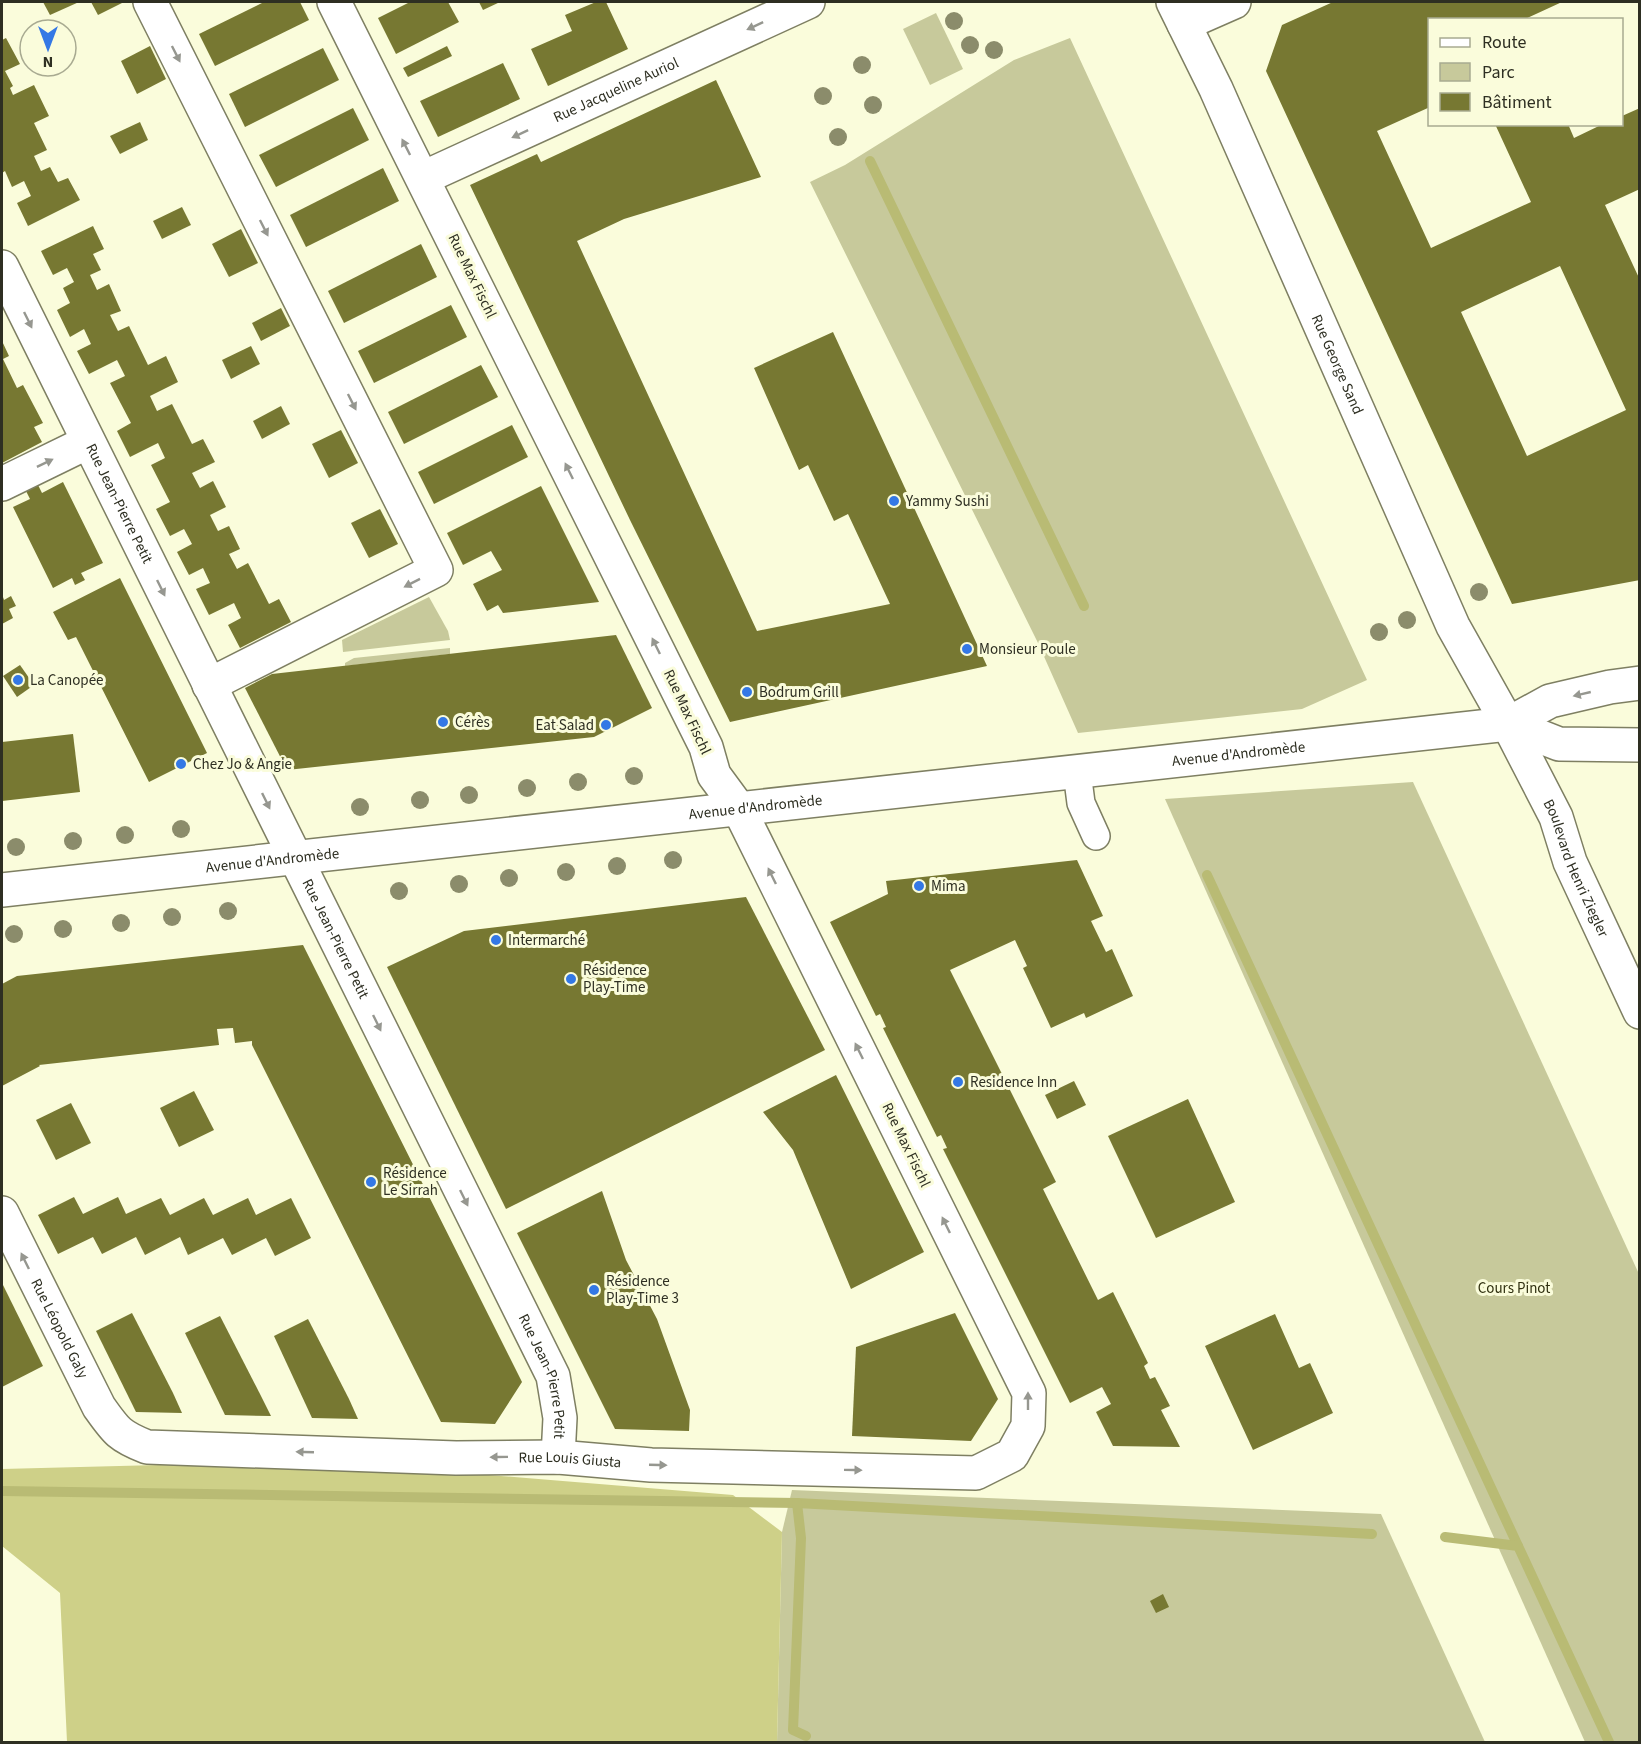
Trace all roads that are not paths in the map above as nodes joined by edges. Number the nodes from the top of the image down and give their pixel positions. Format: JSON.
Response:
{"nodes":[{"id":1,"x":150,"y":2,"type":"edge"},
{"id":2,"x":334,"y":2,"type":"edge"},
{"id":3,"x":808,"y":2,"type":"edge"},
{"id":4,"x":1234,"y":2,"type":"edge"},
{"id":5,"x":1178,"y":13,"type":"edge"},
{"id":6,"x":423,"y":178,"type":"junction"},
{"id":7,"x":2,"y":267,"type":"edge"},
{"id":8,"x":88,"y":442,"type":"junction"},
{"id":9,"x":2,"y":484,"type":"edge"},
{"id":10,"x":1640,"y":683,"type":"edge"},
{"id":11,"x":209,"y":685,"type":"junction"},
{"id":12,"x":1508,"y":724,"type":"junction"},
{"id":13,"x":1640,"y":745,"type":"edge"},
{"id":14,"x":1077,"y":772,"type":"junction"},
{"id":15,"x":739,"y":809,"type":"junction"},
{"id":16,"x":1096,"y":836,"type":"dead end"},
{"id":17,"x":294,"y":858,"type":"junction"},
{"id":18,"x":2,"y":890,"type":"edge"},
{"id":19,"x":1640,"y":1012,"type":"edge"},
{"id":20,"x":2,"y":1213,"type":"edge"},
{"id":21,"x":125,"y":1438,"type":"joint"},
{"id":22,"x":1012,"y":1455,"type":"joint"},
{"id":23,"x":558,"y":1456,"type":"junction"}],
"edges":[{"from":1,"to":11,"type":"street","one_way":true},
{"from":6,"to":2,"type":"street","name":"Rue Max Fischl","one_way":true},
{"from":3,"to":6,"type":"street","name":"Rue Jacqueline Auriol","one_way":true},
{"from":4,"to":5,"type":"street"},
{"from":5,"to":12,"type":"street","name":"Rue George Sand"},
{"from":15,"to":6,"type":"street","name":"Rue Max Fischl","one_way":true},
{"from":7,"to":8,"type":"street","name":"Rue Jean-Pierre Petit","one_way":true},
{"from":9,"to":8,"type":"street","one_way":true},
{"from":8,"to":11,"type":"street","name":"Rue Jean-Pierre Petit","one_way":true},
{"from":10,"to":12,"type":"street","name":"Avenue d'Andromède","one_way":true},
{"from":11,"to":17,"type":"street","name":"Rue Jean-Pierre Petit","one_way":true},
{"from":12,"to":13,"type":"street","name":"Avenue d'Andromède"},
{"from":12,"to":14,"type":"street","name":"Avenue d'Andromède"},
{"from":12,"to":19,"type":"street","name":"Boulevard Henri Ziegler"},
{"from":14,"to":15,"type":"street","name":"Avenue d'Andromède"},
{"from":14,"to":16,"type":"street"},
{"from":15,"to":17,"type":"street","name":"Avenue d'Andromède"},
{"from":22,"to":15,"type":"street","name":"Rue Max Fischl","one_way":true},
{"from":17,"to":18,"type":"street","name":"Avenue d'Andromède"},
{"from":17,"to":23,"type":"street","name":"Rue Jean-Pierre Petit","one_way":true},
{"from":21,"to":20,"type":"street","name":"Rue Léopold Galy","one_way":true},
{"from":23,"to":21,"type":"street","name":"Rue Louis Giusta","one_way":true},
{"from":23,"to":22,"type":"street","name":"Rue Louis Giusta","one_way":true}]}
